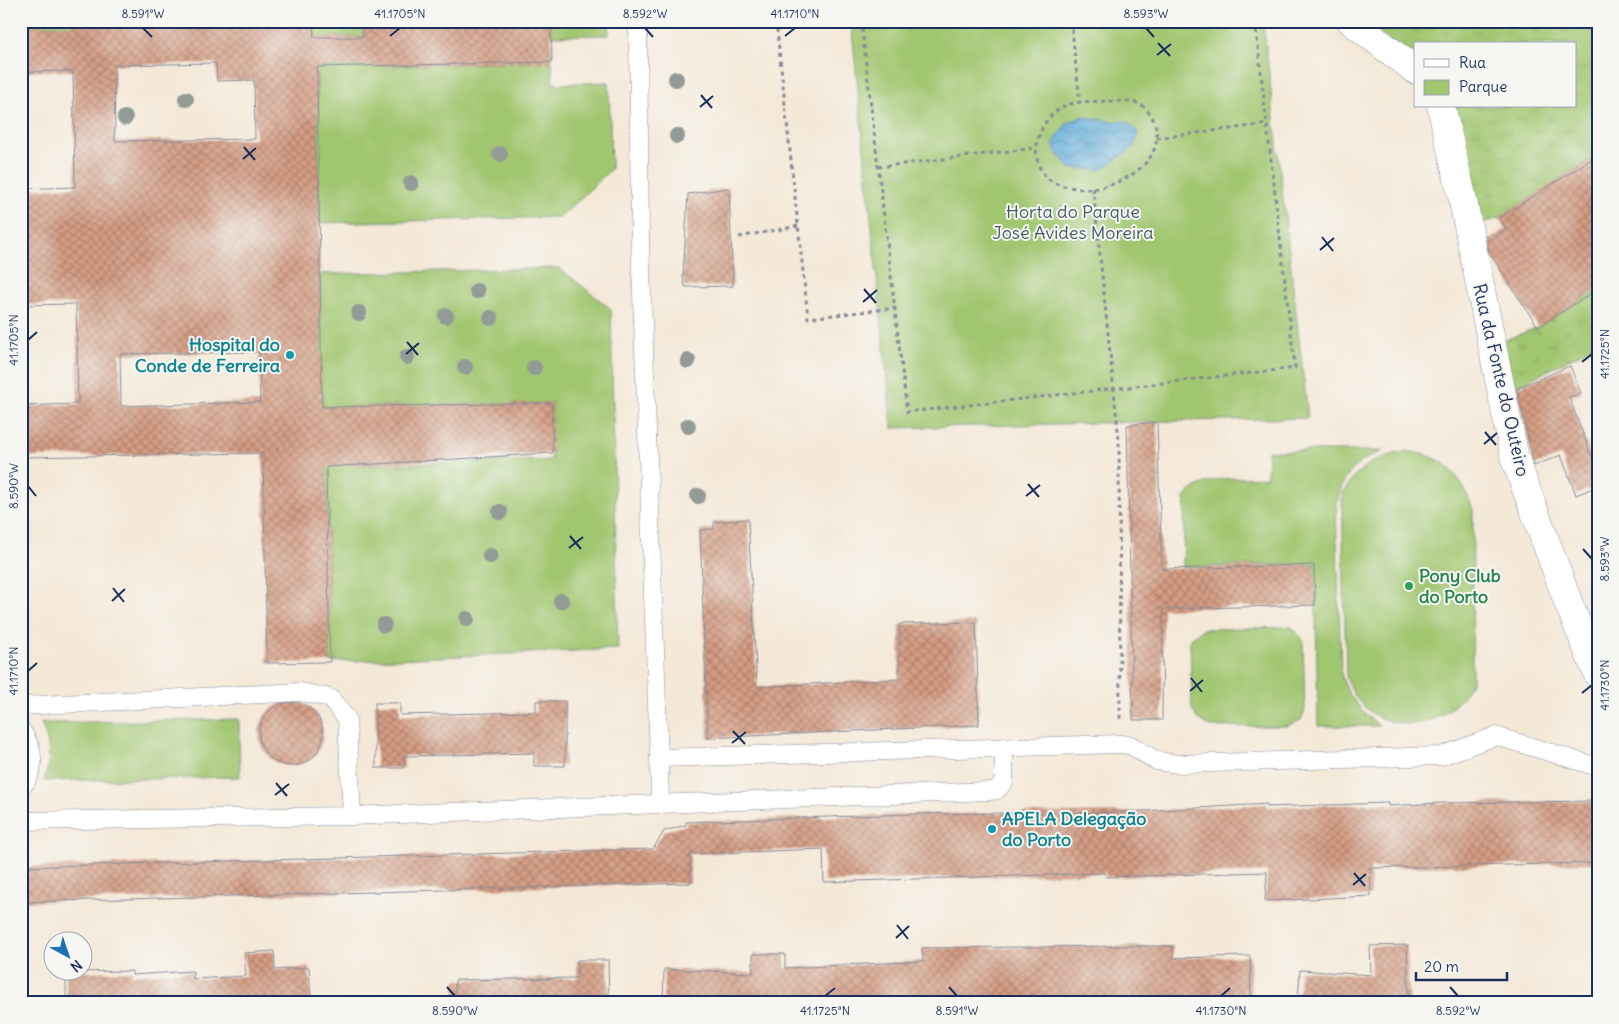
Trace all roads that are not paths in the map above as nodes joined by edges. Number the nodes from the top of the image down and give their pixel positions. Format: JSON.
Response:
{"nodes":[{"id":1,"x":638,"y":21,"type":"edge"},
{"id":2,"x":1351,"y":21,"type":"edge"},
{"id":3,"x":1414,"y":69,"type":"edge"},
{"id":4,"x":1441,"y":108,"type":"edge"},
{"id":5,"x":1598,"y":675,"type":"edge"},
{"id":6,"x":21,"y":706,"type":"edge"},
{"id":7,"x":21,"y":730,"type":"edge"},
{"id":8,"x":1004,"y":748,"type":"junction"},
{"id":9,"x":659,"y":758,"type":"junction"},
{"id":10,"x":1598,"y":767,"type":"edge"},
{"id":11,"x":21,"y":788,"type":"edge"},
{"id":12,"x":660,"y":804,"type":"junction"},
{"id":13,"x":352,"y":816,"type":"junction"},
{"id":14,"x":21,"y":821,"type":"edge"}],
"edges":[{"from":1,"to":9,"type":"lane"},
{"from":2,"to":3,"type":"street"},
{"from":4,"to":5,"type":"street","name":"Rua da Fonte do Outeiro"},
{"from":6,"to":13,"type":"lane"},
{"from":7,"to":11,"type":"lane"},
{"from":8,"to":9,"type":"lane"},
{"from":8,"to":10,"type":"lane"},
{"from":8,"to":12,"type":"lane"},
{"from":9,"to":12,"type":"lane"},
{"from":12,"to":13,"type":"lane"},
{"from":13,"to":14,"type":"lane"}]}
